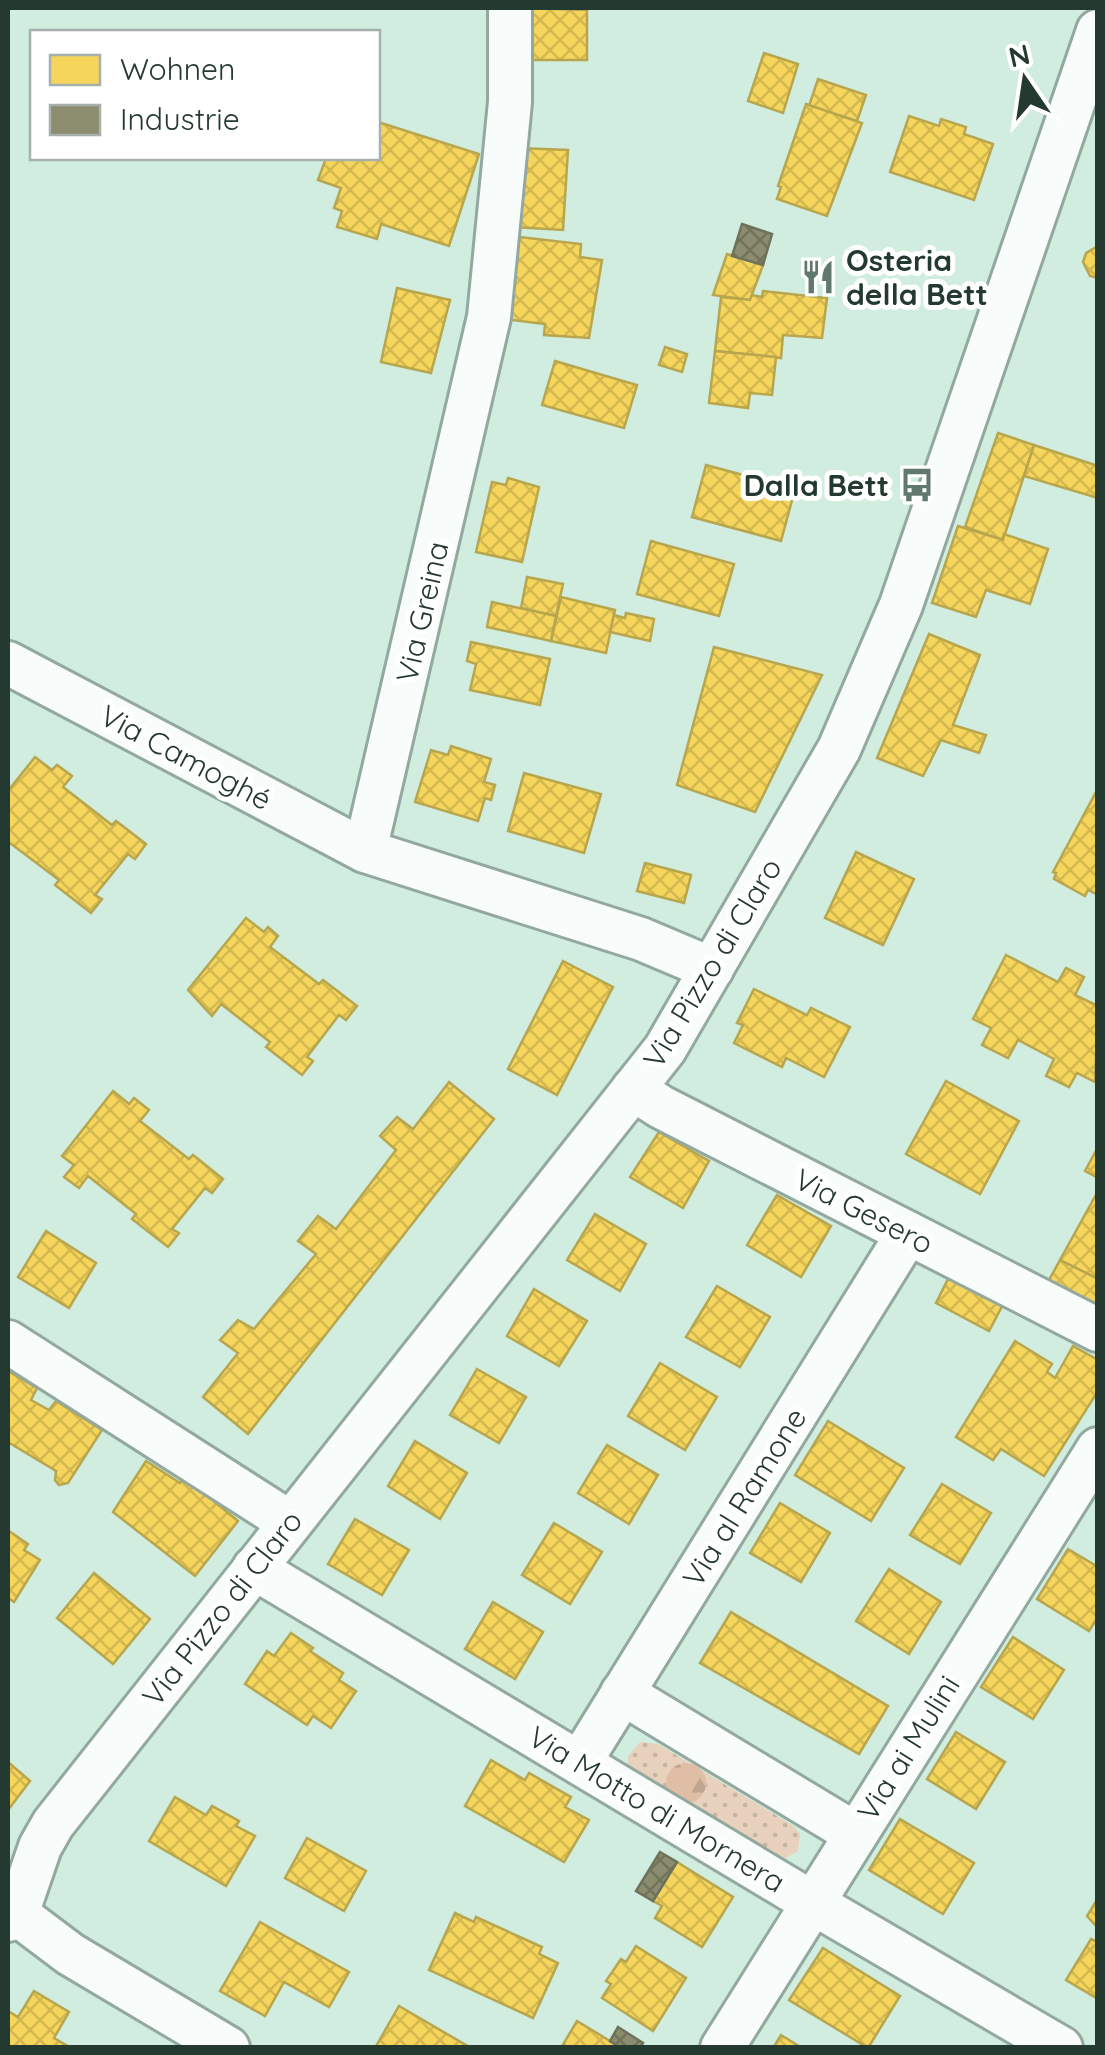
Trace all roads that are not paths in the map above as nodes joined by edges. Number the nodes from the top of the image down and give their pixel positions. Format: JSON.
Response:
{"nodes":[{"id":1,"x":510,"y":8,"type":"edge"},
{"id":2,"x":1098,"y":31,"type":"edge"},
{"id":3,"x":1082,"y":124,"type":"edge"},
{"id":4,"x":8,"y":662,"type":"edge"},
{"id":5,"x":365,"y":851,"type":"junction"},
{"id":6,"x":712,"y":969,"type":"junction"},
{"id":7,"x":633,"y":1089,"type":"junction"},
{"id":8,"x":908,"y":1232,"type":"junction"},
{"id":9,"x":1098,"y":1330,"type":"edge"},
{"id":10,"x":8,"y":1342,"type":"edge"},
{"id":11,"x":1098,"y":1449,"type":"edge"},
{"id":12,"x":289,"y":1522,"type":"junction"},
{"id":13,"x":254,"y":1568,"type":"junction"},
{"id":14,"x":622,"y":1693,"type":"junction"},
{"id":15,"x":580,"y":1762,"type":"junction"},
{"id":16,"x":854,"y":1833,"type":"junction"},
{"id":17,"x":811,"y":1902,"type":"junction"},
{"id":18,"x":12,"y":1917,"type":"edge"},
{"id":19,"x":228,"y":2048,"type":"edge"},
{"id":20,"x":722,"y":2048,"type":"edge"},
{"id":21,"x":1061,"y":2048,"type":"edge"}],
"edges":[{"from":1,"to":5,"type":"street","name":"Via Greina"},
{"from":2,"to":3,"type":"street","name":"Via Pizzo di Claro"},
{"from":3,"to":6,"type":"street","name":"Via Pizzo di Claro"},
{"from":4,"to":5,"type":"street","name":"Via Camoghé"},
{"from":5,"to":6,"type":"street"},
{"from":6,"to":7,"type":"street","name":"Via Pizzo di Claro"},
{"from":7,"to":8,"type":"street","name":"Via Gesero"},
{"from":7,"to":12,"type":"street","name":"Via Pizzo di Claro"},
{"from":8,"to":9,"type":"street","name":"Via Gesero"},
{"from":8,"to":14,"type":"street","name":"Via al Ramone"},
{"from":10,"to":12,"type":"street"},
{"from":11,"to":16,"type":"street","name":"Via ai Mulini"},
{"from":12,"to":13,"type":"street","name":"Via Pizzo di Claro"},
{"from":13,"to":15,"type":"street","name":"Via Motto di Mornera"},
{"from":13,"to":18,"type":"street","name":"Via Pizzo di Claro"},
{"from":14,"to":15,"type":"street","name":"Via al Ramone"},
{"from":14,"to":16,"type":"street"},
{"from":15,"to":17,"type":"street","name":"Via Motto di Mornera"},
{"from":16,"to":17,"type":"street","name":"Via ai Mulini"},
{"from":17,"to":20,"type":"street","name":"Via ai Mulini"},
{"from":17,"to":21,"type":"street","name":"Via Motto di Mornera"},
{"from":18,"to":19,"type":"street"}]}
